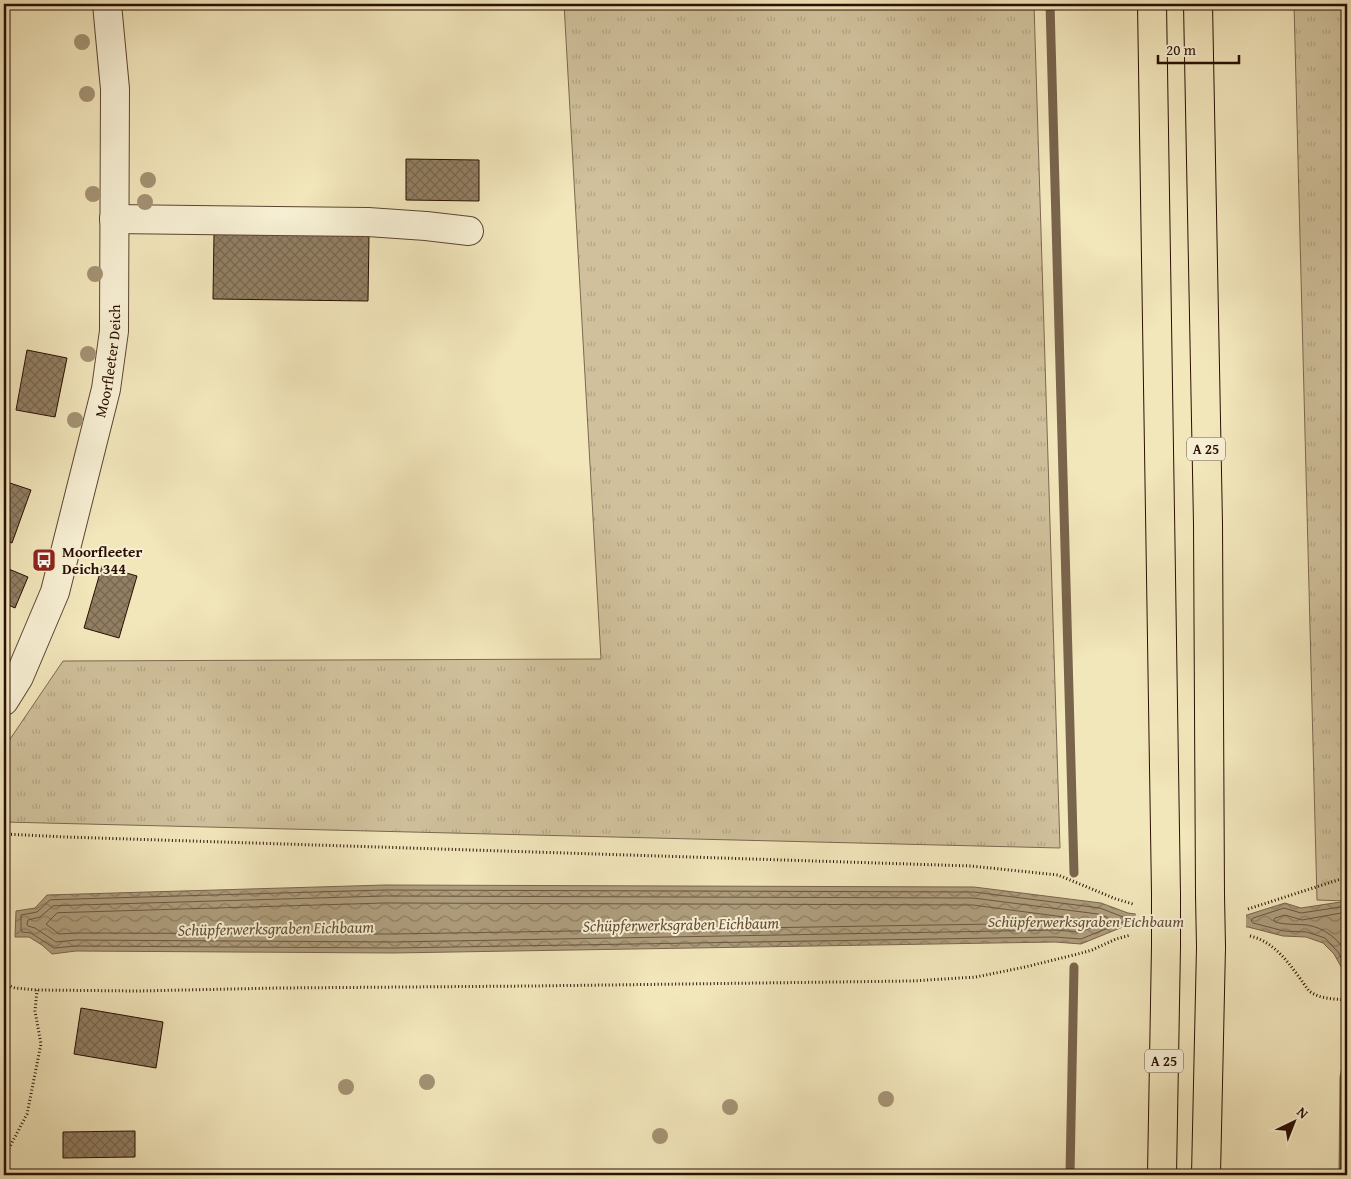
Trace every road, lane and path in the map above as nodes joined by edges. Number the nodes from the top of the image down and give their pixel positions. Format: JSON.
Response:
{"nodes":[{"id":1,"x":106,"y":4,"type":"edge"},
{"id":2,"x":1152,"y":4,"type":"edge"},
{"id":3,"x":1198,"y":4,"type":"edge"},
{"id":4,"x":114,"y":219,"type":"junction"},
{"id":5,"x":469,"y":231,"type":"dead end"},
{"id":6,"x":4,"y":701,"type":"edge"},
{"id":7,"x":4,"y":834,"type":"edge"},
{"id":8,"x":1347,"y":878,"type":"edge"},
{"id":9,"x":1133,"y":904,"type":"dead end"},
{"id":10,"x":1248,"y":909,"type":"dead end"},
{"id":11,"x":1131,"y":935,"type":"dead end"},
{"id":12,"x":1250,"y":936,"type":"dead end"},
{"id":13,"x":4,"y":984,"type":"edge"},
{"id":14,"x":37,"y":990,"type":"junction"},
{"id":15,"x":1347,"y":1000,"type":"edge"},
{"id":16,"x":4,"y":1153,"type":"edge"},
{"id":17,"x":1162,"y":1175,"type":"edge"},
{"id":18,"x":1206,"y":1175,"type":"edge"}],
"edges":[{"from":1,"to":4,"type":"street","name":"Moorfleeter Deich"},
{"from":2,"to":17,"type":"highway","number":"A 25","bridge":true},
{"from":3,"to":18,"type":"highway","number":"A 25","bridge":true},
{"from":4,"to":5,"type":"street"},
{"from":4,"to":6,"type":"street","name":"Moorfleeter Deich"},
{"from":7,"to":9,"type":"path"},
{"from":8,"to":10,"type":"path"},
{"from":11,"to":14,"type":"path"},
{"from":12,"to":15,"type":"path"},
{"from":13,"to":14,"type":"path"},
{"from":14,"to":16,"type":"path"}]}
